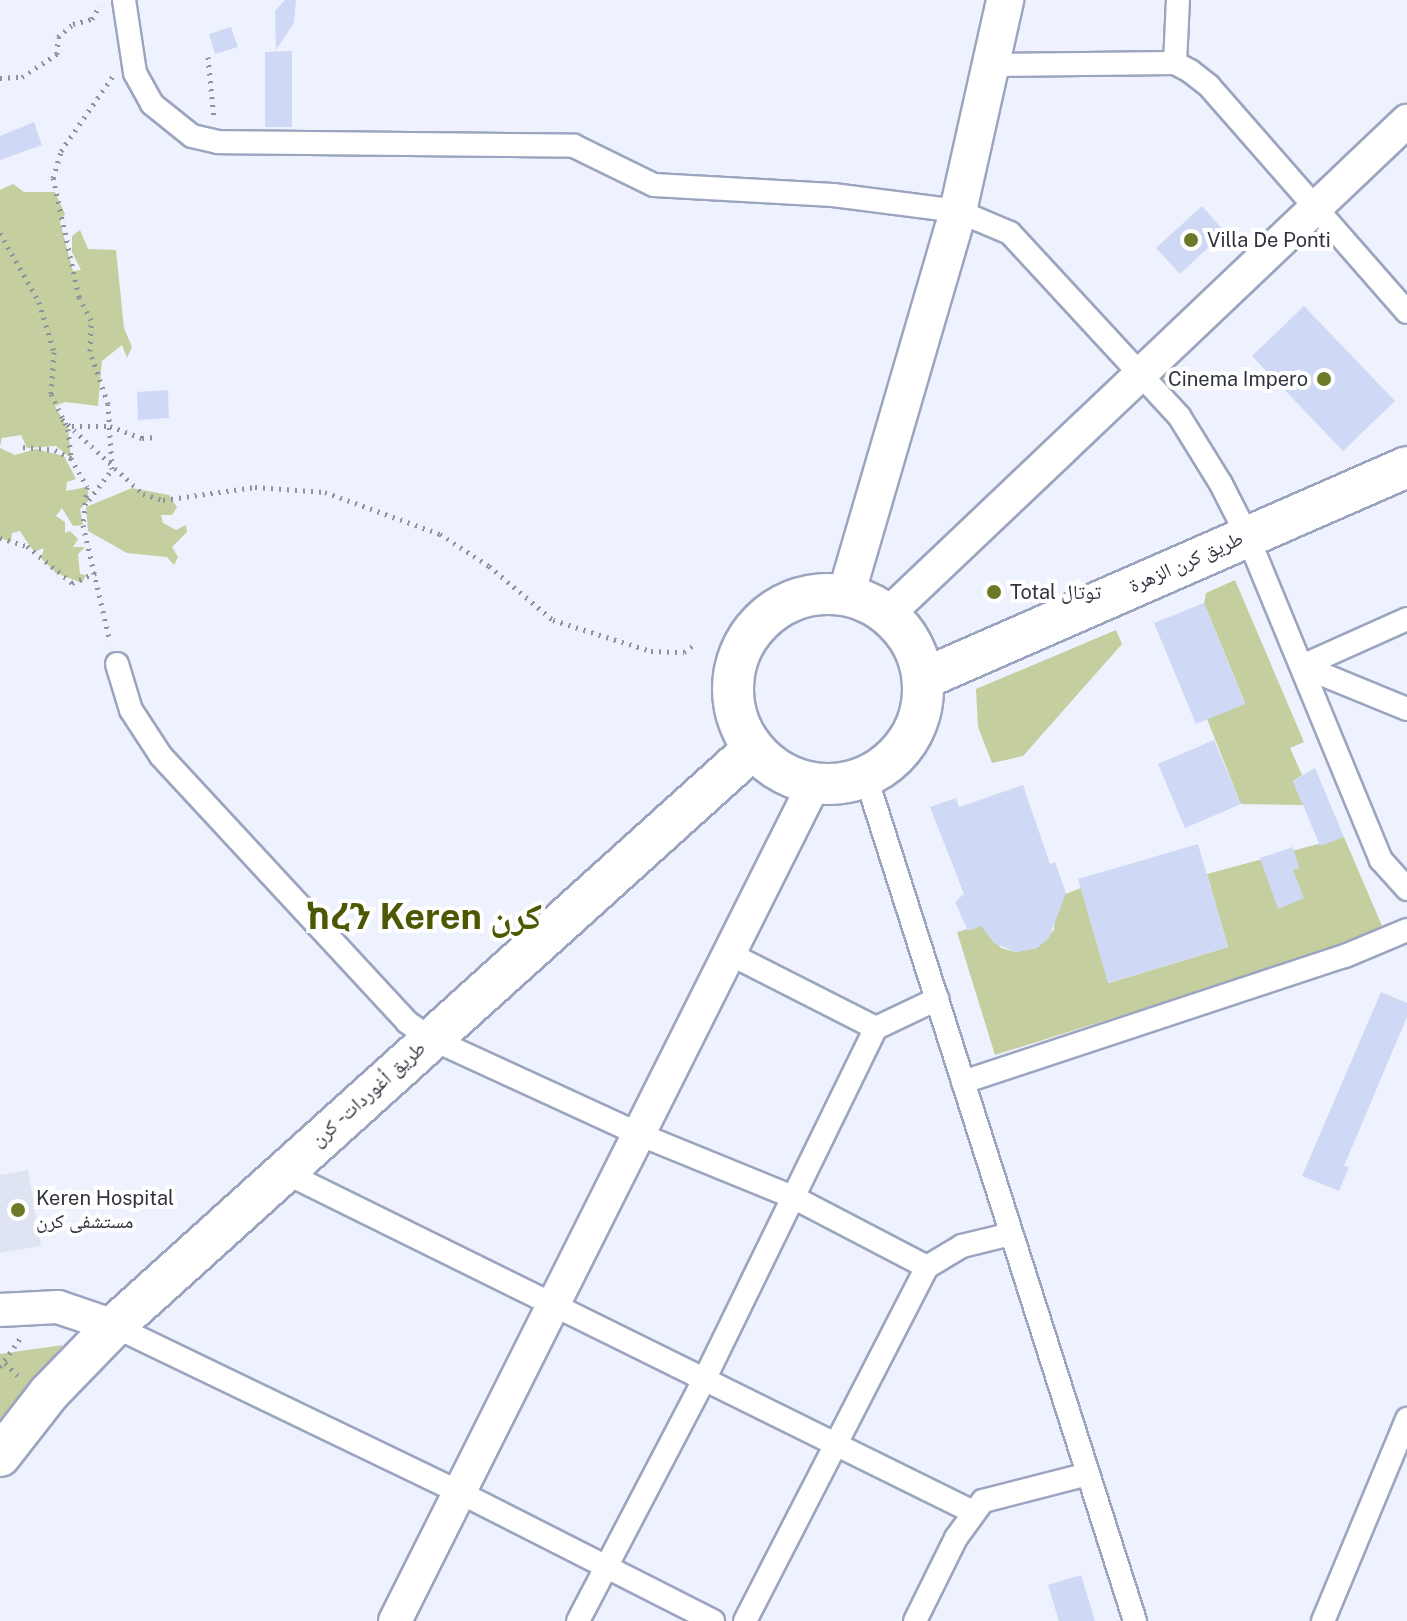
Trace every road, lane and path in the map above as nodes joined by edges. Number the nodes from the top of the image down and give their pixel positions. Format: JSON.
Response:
{"nodes":[{"id":1,"x":102,"y":0,"type":"edge"},
{"id":2,"x":124,"y":0,"type":"edge"},
{"id":3,"x":1005,"y":0,"type":"edge"},
{"id":4,"x":1178,"y":0,"type":"edge"},
{"id":5,"x":131,"y":50,"type":"junction"},
{"id":6,"x":208,"y":57,"type":"dead end"},
{"id":7,"x":1175,"y":63,"type":"junction"},
{"id":8,"x":992,"y":65,"type":"junction"},
{"id":9,"x":0,"y":78,"type":"edge"},
{"id":10,"x":1407,"y":121,"type":"edge"},
{"id":11,"x":218,"y":142,"type":"junction"},
{"id":12,"x":1318,"y":209,"type":"junction"},
{"id":13,"x":958,"y":211,"type":"junction"},
{"id":14,"x":0,"y":233,"type":"edge"},
{"id":15,"x":1407,"y":312,"type":"edge"},
{"id":16,"x":1139,"y":373,"type":"junction"},
{"id":17,"x":62,"y":419,"type":"junction"},
{"id":18,"x":71,"y":426,"type":"junction"},
{"id":19,"x":110,"y":426,"type":"junction"},
{"id":20,"x":158,"y":437,"type":"dead end"},
{"id":21,"x":23,"y":447,"type":"dead end"},
{"id":22,"x":71,"y":458,"type":"junction"},
{"id":23,"x":1407,"y":467,"type":"edge"},
{"id":24,"x":112,"y":469,"type":"junction"},
{"id":25,"x":89,"y":500,"type":"junction"},
{"id":26,"x":1247,"y":535,"type":"junction"},
{"id":27,"x":0,"y":538,"type":"edge"},
{"id":28,"x":96,"y":573,"type":"junction"},
{"id":29,"x":846,"y":595,"type":"junction"},
{"id":30,"x":888,"y":614,"type":"junction"},
{"id":31,"x":1407,"y":619,"type":"edge"},
{"id":32,"x":694,"y":645,"type":"dead end"},
{"id":33,"x":117,"y":664,"type":"joint"},
{"id":34,"x":1302,"y":666,"type":"junction"},
{"id":35,"x":923,"y":679,"type":"junction"},
{"id":36,"x":1407,"y":709,"type":"edge"},
{"id":37,"x":753,"y":749,"type":"junction"},
{"id":38,"x":866,"y":777,"type":"junction"},
{"id":39,"x":814,"y":784,"type":"junction"},
{"id":40,"x":1407,"y":889,"type":"edge"},
{"id":41,"x":1407,"y":930,"type":"edge"},
{"id":42,"x":732,"y":955,"type":"junction"},
{"id":43,"x":937,"y":999,"type":"junction"},
{"id":44,"x":876,"y":1028,"type":"junction"},
{"id":45,"x":430,"y":1038,"type":"junction"},
{"id":46,"x":963,"y":1082,"type":"junction"},
{"id":47,"x":641,"y":1135,"type":"junction"},
{"id":48,"x":282,"y":1171,"type":"junction"},
{"id":49,"x":793,"y":1197,"type":"junction"},
{"id":50,"x":1011,"y":1234,"type":"junction"},
{"id":51,"x":927,"y":1267,"type":"junction"},
{"id":52,"x":557,"y":1302,"type":"junction"},
{"id":53,"x":0,"y":1310,"type":"edge"},
{"id":54,"x":114,"y":1326,"type":"junction"},
{"id":55,"x":2,"y":1364,"type":"edge"},
{"id":56,"x":705,"y":1378,"type":"junction"},
{"id":57,"x":10,"y":1387,"type":"dead end"},
{"id":58,"x":1407,"y":1419,"type":"edge"},
{"id":59,"x":839,"y":1445,"type":"junction"},
{"id":60,"x":0,"y":1456,"type":"edge"},
{"id":61,"x":1088,"y":1474,"type":"junction"},
{"id":62,"x":459,"y":1492,"type":"junction"},
{"id":63,"x":971,"y":1511,"type":"junction"},
{"id":64,"x":604,"y":1567,"type":"junction"},
{"id":65,"x":395,"y":1621,"type":"edge"},
{"id":66,"x":578,"y":1621,"type":"edge"},
{"id":67,"x":713,"y":1621,"type":"edge"},
{"id":68,"x":745,"y":1621,"type":"edge"},
{"id":69,"x":915,"y":1621,"type":"edge"},
{"id":70,"x":1135,"y":1621,"type":"edge"},
{"id":71,"x":1323,"y":1621,"type":"edge"}],
"edges":[{"from":1,"to":9,"type":"path"},
{"from":2,"to":5,"type":"street"},
{"from":3,"to":8,"type":"main road"},
{"from":4,"to":7,"type":"street"},
{"from":5,"to":11,"type":"street"},
{"from":5,"to":19,"type":"path"},
{"from":6,"to":11,"type":"path"},
{"from":7,"to":8,"type":"street"},
{"from":7,"to":12,"type":"street"},
{"from":8,"to":13,"type":"main road"},
{"from":10,"to":12,"type":"street"},
{"from":11,"to":13,"type":"street"},
{"from":12,"to":15,"type":"street"},
{"from":12,"to":16,"type":"street"},
{"from":13,"to":16,"type":"street"},
{"from":13,"to":29,"type":"main road"},
{"from":14,"to":17,"type":"path"},
{"from":16,"to":26,"type":"street"},
{"from":16,"to":30,"type":"street"},
{"from":17,"to":18,"type":"path"},
{"from":17,"to":22,"type":"path"},
{"from":18,"to":19,"type":"path"},
{"from":18,"to":24,"type":"path"},
{"from":19,"to":20,"type":"path"},
{"from":19,"to":24,"type":"path"},
{"from":21,"to":22,"type":"path"},
{"from":22,"to":25,"type":"path"},
{"from":23,"to":26,"type":"highway","name":"طريق كرن الزهرة"},
{"from":24,"to":25,"type":"path"},
{"from":24,"to":32,"type":"path"},
{"from":25,"to":28,"type":"path"},
{"from":26,"to":34,"type":"street"},
{"from":26,"to":35,"type":"highway","name":"طريق كرن الزهرة"},
{"from":27,"to":28,"type":"path"},
{"from":28,"to":33,"type":"path"},
{"from":29,"to":30,"type":"highway"},
{"from":29,"to":37,"type":"highway"},
{"from":30,"to":35,"type":"highway"},
{"from":31,"to":34,"type":"street"},
{"from":33,"to":45,"type":"street"},
{"from":34,"to":36,"type":"street"},
{"from":34,"to":40,"type":"street"},
{"from":35,"to":38,"type":"highway"},
{"from":37,"to":39,"type":"highway"},
{"from":37,"to":45,"type":"highway","name":"طريق أغوردات - كرن"},
{"from":38,"to":39,"type":"highway"},
{"from":38,"to":43,"type":"street"},
{"from":39,"to":42,"type":"street"},
{"from":41,"to":46,"type":"street"},
{"from":42,"to":44,"type":"street"},
{"from":42,"to":47,"type":"street"},
{"from":43,"to":44,"type":"street"},
{"from":43,"to":46,"type":"street"},
{"from":44,"to":49,"type":"street"},
{"from":45,"to":47,"type":"street"},
{"from":45,"to":48,"type":"highway","name":"طريق أغوردات - كرن"},
{"from":46,"to":50,"type":"street"},
{"from":47,"to":49,"type":"street"},
{"from":47,"to":52,"type":"street"},
{"from":48,"to":52,"type":"street"},
{"from":48,"to":54,"type":"highway","name":"طريق أغوردات - كرن"},
{"from":49,"to":51,"type":"street"},
{"from":49,"to":56,"type":"street"},
{"from":50,"to":51,"type":"street"},
{"from":50,"to":61,"type":"street"},
{"from":51,"to":59,"type":"street"},
{"from":52,"to":56,"type":"street"},
{"from":52,"to":62,"type":"street"},
{"from":53,"to":54,"type":"street"},
{"from":54,"to":60,"type":"highway","name":"طريق أغوردات - كرن"},
{"from":54,"to":62,"type":"street"},
{"from":55,"to":57,"type":"path"},
{"from":56,"to":59,"type":"street"},
{"from":56,"to":64,"type":"street"},
{"from":58,"to":71,"type":"street"},
{"from":59,"to":63,"type":"street"},
{"from":59,"to":68,"type":"street"},
{"from":61,"to":63,"type":"street"},
{"from":61,"to":70,"type":"street"},
{"from":62,"to":64,"type":"street"},
{"from":62,"to":65,"type":"street"},
{"from":63,"to":69,"type":"street"},
{"from":64,"to":66,"type":"street"},
{"from":64,"to":67,"type":"street"}]}
